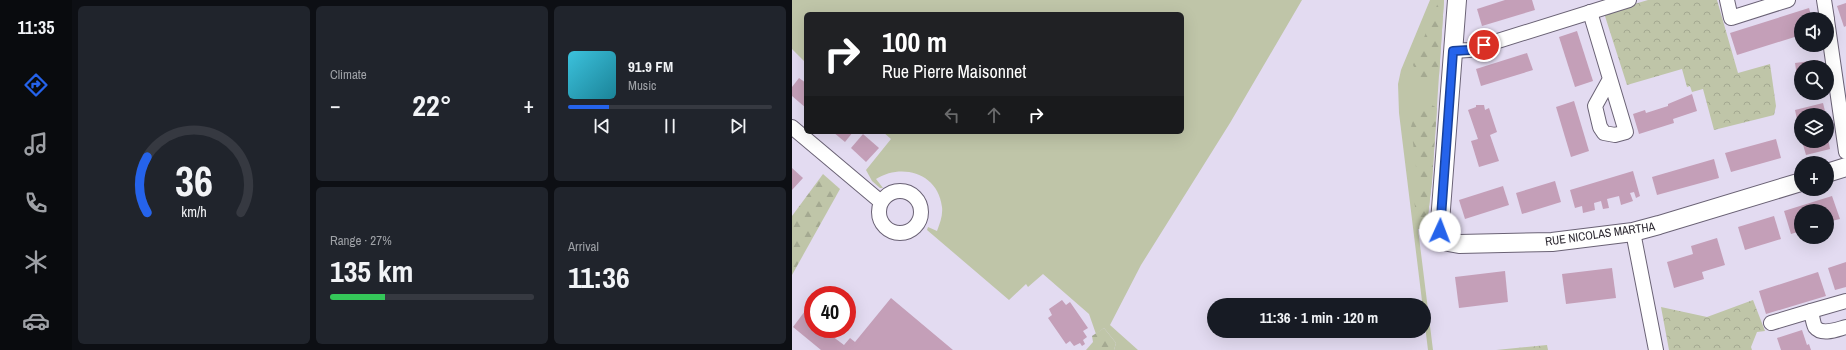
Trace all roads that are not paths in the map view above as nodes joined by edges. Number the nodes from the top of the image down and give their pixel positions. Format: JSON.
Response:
{"nodes":[{"id":1,"x":1457,"y":0,"type":"edge"},
{"id":2,"x":1629,"y":0,"type":"edge"},
{"id":3,"x":1727,"y":0,"type":"edge"},
{"id":4,"x":1788,"y":0,"type":"edge"},
{"id":5,"x":1824,"y":0,"type":"edge"},
{"id":6,"x":1590,"y":12,"type":"junction"},
{"id":7,"x":1826,"y":12,"type":"edge"},
{"id":8,"x":1453,"y":51,"type":"junction"},
{"id":9,"x":1832,"y":52,"type":"edge"},
{"id":10,"x":1610,"y":79,"type":"dead end"},
{"id":11,"x":792,"y":127,"type":"edge"},
{"id":12,"x":1846,"y":152,"type":"edge"},
{"id":13,"x":1846,"y":167,"type":"edge"},
{"id":14,"x":1834,"y":171,"type":"edge"},
{"id":15,"x":1794,"y":184,"type":"edge"},
{"id":16,"x":881,"y":202,"type":"dead end"},
{"id":17,"x":1633,"y":232,"type":"junction"},
{"id":18,"x":1846,"y":301,"type":"edge"},
{"id":19,"x":1811,"y":311,"type":"junction"},
{"id":20,"x":1771,"y":323,"type":"dead end"},
{"id":21,"x":1846,"y":326,"type":"edge"},
{"id":22,"x":1656,"y":350,"type":"edge"}],
"edges":[{"from":1,"to":8,"type":"street"},
{"from":2,"to":6,"type":"street"},
{"from":3,"to":4,"type":"street"},
{"from":5,"to":7,"type":"street"},
{"from":6,"to":8,"type":"street"},
{"from":6,"to":10,"type":"street"},
{"from":8,"to":17,"type":"street","name":"RUE NICOLAS MARTHA"},
{"from":9,"to":12,"type":"street"},
{"from":11,"to":16,"type":"street"},
{"from":13,"to":14,"type":"street"},
{"from":15,"to":17,"type":"street","name":"RUE NICOLAS MARTHA"},
{"from":17,"to":22,"type":"street"},
{"from":18,"to":19,"type":"street"},
{"from":19,"to":20,"type":"street"},
{"from":19,"to":21,"type":"street"}]}
